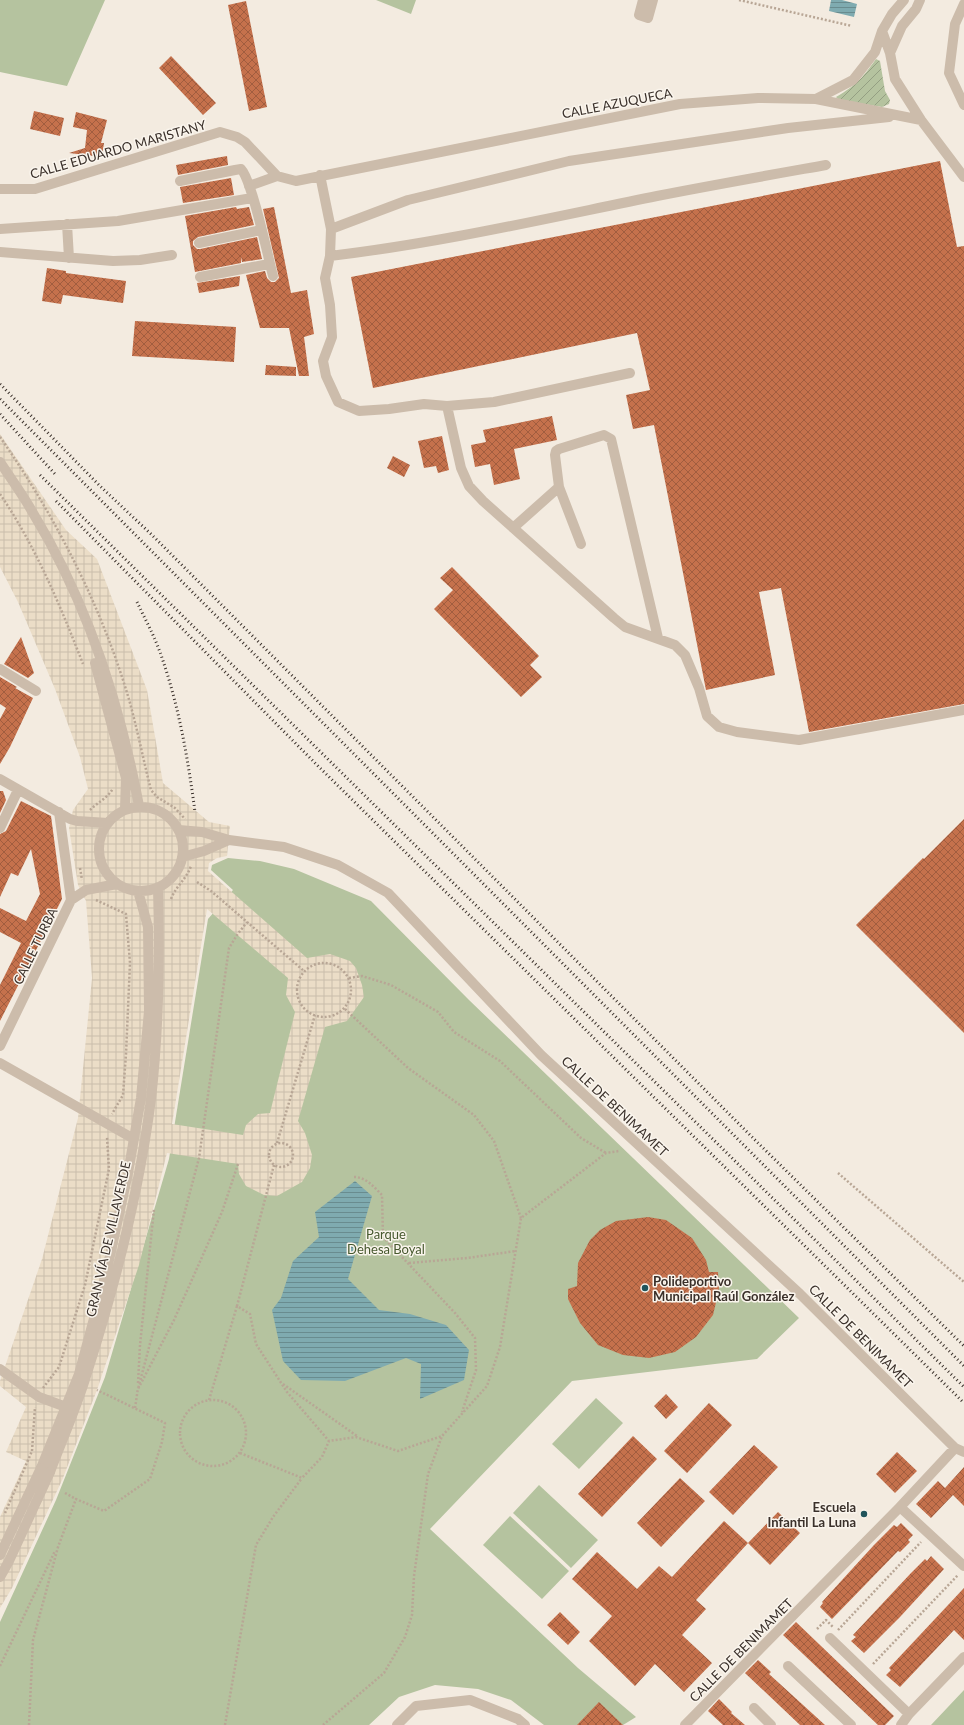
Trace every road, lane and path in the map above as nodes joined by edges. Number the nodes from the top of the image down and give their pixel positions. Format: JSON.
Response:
{"nodes":[{"id":1,"x":643,"y":0,"type":"edge"},
{"id":2,"x":653,"y":0,"type":"edge"},
{"id":3,"x":739,"y":0,"type":"edge"},
{"id":4,"x":904,"y":0,"type":"edge"},
{"id":5,"x":920,"y":0,"type":"edge"},
{"id":6,"x":964,"y":4,"type":"edge"},
{"id":7,"x":852,"y":26,"type":"dead end"},
{"id":8,"x":882,"y":31,"type":"junction"},
{"id":9,"x":890,"y":52,"type":"junction"},
{"id":10,"x":816,"y":99,"type":"junction"},
{"id":11,"x":964,"y":105,"type":"edge"},
{"id":12,"x":899,"y":116,"type":"junction"},
{"id":13,"x":921,"y":120,"type":"junction"},
{"id":14,"x":826,"y":165,"type":"dead end"},
{"id":15,"x":320,"y":175,"type":"junction"},
{"id":16,"x":277,"y":176,"type":"junction"},
{"id":17,"x":964,"y":177,"type":"edge"},
{"id":18,"x":180,"y":180,"type":"dead end"},
{"id":19,"x":249,"y":186,"type":"junction"},
{"id":20,"x":0,"y":189,"type":"edge"},
{"id":21,"x":252,"y":198,"type":"junction"},
{"id":22,"x":67,"y":224,"type":"junction"},
{"id":23,"x":0,"y":229,"type":"edge"},
{"id":24,"x":331,"y":229,"type":"junction"},
{"id":25,"x":261,"y":230,"type":"junction"},
{"id":26,"x":199,"y":243,"type":"dead end"},
{"id":27,"x":0,"y":252,"type":"edge"},
{"id":28,"x":172,"y":255,"type":"dead end"},
{"id":29,"x":330,"y":256,"type":"junction"},
{"id":30,"x":69,"y":258,"type":"junction"},
{"id":31,"x":269,"y":264,"type":"junction"},
{"id":32,"x":273,"y":276,"type":"dead end"},
{"id":33,"x":200,"y":277,"type":"dead end"},
{"id":34,"x":630,"y":373,"type":"dead end"},
{"id":35,"x":447,"y":406,"type":"junction"},
{"id":36,"x":0,"y":462,"type":"edge"},
{"id":37,"x":0,"y":473,"type":"edge"},
{"id":38,"x":559,"y":487,"type":"junction"},
{"id":39,"x":0,"y":494,"type":"edge"},
{"id":40,"x":513,"y":528,"type":"junction"},
{"id":41,"x":581,"y":544,"type":"dead end"},
{"id":42,"x":658,"y":638,"type":"junction"},
{"id":43,"x":0,"y":669,"type":"edge"},
{"id":44,"x":86,"y":671,"type":"dead end"},
{"id":45,"x":36,"y":691,"type":"dead end"},
{"id":46,"x":964,"y":710,"type":"edge"},
{"id":47,"x":146,"y":771,"type":"dead end"},
{"id":48,"x":0,"y":779,"type":"edge"},
{"id":49,"x":116,"y":782,"type":"dead end"},
{"id":50,"x":18,"y":790,"type":"junction"},
{"id":51,"x":140,"y":806,"type":"junction"},
{"id":52,"x":125,"y":809,"type":"junction"},
{"id":53,"x":59,"y":812,"type":"junction"},
{"id":54,"x":77,"y":821,"type":"junction"},
{"id":55,"x":108,"y":823,"type":"junction"},
{"id":56,"x":189,"y":825,"type":"dead end"},
{"id":57,"x":0,"y":828,"type":"edge"},
{"id":58,"x":179,"y":830,"type":"junction"},
{"id":59,"x":229,"y":840,"type":"junction"},
{"id":60,"x":182,"y":857,"type":"junction"},
{"id":61,"x":79,"y":864,"type":"dead end"},
{"id":62,"x":82,"y":880,"type":"dead end"},
{"id":63,"x":197,"y":882,"type":"dead end"},
{"id":64,"x":117,"y":884,"type":"junction"},
{"id":65,"x":158,"y":887,"type":"junction"},
{"id":66,"x":138,"y":891,"type":"junction"},
{"id":67,"x":96,"y":899,"type":"dead end"},
{"id":68,"x":71,"y":900,"type":"junction"},
{"id":69,"x":247,"y":922,"type":"junction"},
{"id":70,"x":304,"y":971,"type":"junction"},
{"id":71,"x":349,"y":978,"type":"junction"},
{"id":72,"x":344,"y":1008,"type":"junction"},
{"id":73,"x":314,"y":1015,"type":"junction"},
{"id":74,"x":0,"y":1046,"type":"edge"},
{"id":75,"x":0,"y":1063,"type":"edge"},
{"id":76,"x":112,"y":1115,"type":"dead end"},
{"id":77,"x":107,"y":1135,"type":"dead end"},
{"id":78,"x":134,"y":1139,"type":"junction"},
{"id":79,"x":277,"y":1143,"type":"junction"},
{"id":80,"x":619,"y":1150,"type":"dead end"},
{"id":81,"x":606,"y":1153,"type":"junction"},
{"id":82,"x":238,"y":1164,"type":"dead end"},
{"id":83,"x":274,"y":1165,"type":"junction"},
{"id":84,"x":838,"y":1173,"type":"dead end"},
{"id":85,"x":354,"y":1177,"type":"dead end"},
{"id":86,"x":154,"y":1208,"type":"dead end"},
{"id":87,"x":521,"y":1218,"type":"junction"},
{"id":88,"x":516,"y":1251,"type":"junction"},
{"id":89,"x":409,"y":1263,"type":"junction"},
{"id":90,"x":964,"y":1282,"type":"edge"},
{"id":91,"x":237,"y":1306,"type":"junction"},
{"id":92,"x":0,"y":1369,"type":"edge"},
{"id":93,"x":281,"y":1382,"type":"junction"},
{"id":94,"x":43,"y":1388,"type":"dead end"},
{"id":95,"x":138,"y":1389,"type":"junction"},
{"id":96,"x":97,"y":1390,"type":"dead end"},
{"id":97,"x":208,"y":1400,"type":"junction"},
{"id":98,"x":35,"y":1405,"type":"dead end"},
{"id":99,"x":66,"y":1407,"type":"junction"},
{"id":100,"x":135,"y":1408,"type":"junction"},
{"id":101,"x":462,"y":1414,"type":"junction"},
{"id":102,"x":442,"y":1436,"type":"junction"},
{"id":103,"x":360,"y":1438,"type":"junction"},
{"id":104,"x":329,"y":1442,"type":"junction"},
{"id":105,"x":960,"y":1450,"type":"edge"},
{"id":106,"x":240,"y":1453,"type":"junction"},
{"id":107,"x":45,"y":1470,"type":"junction"},
{"id":108,"x":302,"y":1478,"type":"junction"},
{"id":109,"x":66,"y":1493,"type":"dead end"},
{"id":110,"x":76,"y":1499,"type":"junction"},
{"id":111,"x":900,"y":1507,"type":"junction"},
{"id":112,"x":3,"y":1518,"type":"dead end"},
{"id":113,"x":928,"y":1535,"type":"junction"},
{"id":114,"x":62,"y":1537,"type":"junction"},
{"id":115,"x":0,"y":1555,"type":"edge"},
{"id":116,"x":963,"y":1569,"type":"edge"},
{"id":117,"x":0,"y":1577,"type":"edge"},
{"id":118,"x":817,"y":1629,"type":"dead end"},
{"id":119,"x":833,"y":1635,"type":"junction"},
{"id":120,"x":964,"y":1657,"type":"edge"},
{"id":121,"x":0,"y":1666,"type":"edge"},
{"id":122,"x":788,"y":1666,"type":"dead end"},
{"id":123,"x":865,"y":1672,"type":"junction"},
{"id":124,"x":754,"y":1708,"type":"dead end"},
{"id":125,"x":909,"y":1714,"type":"junction"},
{"id":126,"x":29,"y":1725,"type":"edge"},
{"id":127,"x":225,"y":1725,"type":"edge"},
{"id":128,"x":323,"y":1725,"type":"edge"},
{"id":129,"x":397,"y":1725,"type":"edge"},
{"id":130,"x":524,"y":1725,"type":"edge"},
{"id":131,"x":685,"y":1725,"type":"edge"},
{"id":132,"x":771,"y":1725,"type":"edge"},
{"id":133,"x":851,"y":1725,"type":"edge"},
{"id":134,"x":901,"y":1725,"type":"edge"}],
"edges":[{"from":1,"to":2,"type":"street"},
{"from":3,"to":7,"type":"path"},
{"from":4,"to":8,"type":"street"},
{"from":5,"to":9,"type":"street"},
{"from":6,"to":11,"type":"street"},
{"from":8,"to":9,"type":"street"},
{"from":8,"to":10,"type":"street"},
{"from":9,"to":13,"type":"street"},
{"from":10,"to":12,"type":"street","name":"CALLE AZUQUECA"},
{"from":10,"to":15,"type":"street","name":"CALLE AZUQUECA"},
{"from":12,"to":13,"type":"street","name":"CALLE AZUQUECA"},
{"from":12,"to":24,"type":"street"},
{"from":13,"to":17,"type":"street"},
{"from":14,"to":29,"type":"street"},
{"from":15,"to":16,"type":"street"},
{"from":15,"to":24,"type":"street"},
{"from":16,"to":19,"type":"street"},
{"from":16,"to":20,"type":"street","name":"CALLE EDUARDO MARISTANY"},
{"from":18,"to":19,"type":"street"},
{"from":19,"to":21,"type":"street"},
{"from":21,"to":22,"type":"street"},
{"from":21,"to":25,"type":"street"},
{"from":22,"to":23,"type":"street"},
{"from":22,"to":30,"type":"street"},
{"from":24,"to":29,"type":"street"},
{"from":25,"to":26,"type":"street"},
{"from":25,"to":31,"type":"street"},
{"from":27,"to":30,"type":"street"},
{"from":28,"to":30,"type":"street"},
{"from":29,"to":35,"type":"street"},
{"from":31,"to":32,"type":"street"},
{"from":31,"to":33,"type":"street"},
{"from":34,"to":35,"type":"street"},
{"from":35,"to":40,"type":"street"},
{"from":36,"to":51,"type":"street"},
{"from":37,"to":52,"type":"street"},
{"from":38,"to":40,"type":"street"},
{"from":38,"to":41,"type":"street"},
{"from":38,"to":42,"type":"street"},
{"from":39,"to":44,"type":"path"},
{"from":40,"to":42,"type":"street"},
{"from":42,"to":46,"type":"street"},
{"from":43,"to":45,"type":"street"},
{"from":47,"to":56,"type":"path"},
{"from":48,"to":50,"type":"street"},
{"from":49,"to":54,"type":"path"},
{"from":50,"to":53,"type":"street"},
{"from":50,"to":57,"type":"street"},
{"from":51,"to":52,"type":"street"},
{"from":51,"to":58,"type":"street"},
{"from":52,"to":55,"type":"street"},
{"from":53,"to":54,"type":"street"},
{"from":53,"to":68,"type":"street","name":"CALLE TURBA"},
{"from":54,"to":55,"type":"street"},
{"from":55,"to":64,"type":"street"},
{"from":58,"to":59,"type":"street","name":"CALLE DE BENIMAMET"},
{"from":58,"to":60,"type":"street"},
{"from":59,"to":60,"type":"street"},
{"from":59,"to":105,"type":"street","name":"CALLE DE BENIMAMET"},
{"from":60,"to":65,"type":"street"},
{"from":61,"to":62,"type":"path"},
{"from":63,"to":69,"type":"path"},
{"from":64,"to":66,"type":"street"},
{"from":64,"to":68,"type":"street","name":"CALLE TURBA"},
{"from":65,"to":66,"type":"street"},
{"from":65,"to":107,"type":"street","name":"GRAN VÍA DE VILLAVERDE"},
{"from":66,"to":78,"type":"street","name":"GRAN VÍA DE VILLAVERDE"},
{"from":67,"to":76,"type":"path"},
{"from":68,"to":74,"type":"street","name":"CALLE TURBA"},
{"from":69,"to":70,"type":"path"},
{"from":69,"to":95,"type":"path"},
{"from":70,"to":71,"type":"path"},
{"from":70,"to":73,"type":"path"},
{"from":71,"to":72,"type":"path"},
{"from":71,"to":81,"type":"path"},
{"from":72,"to":73,"type":"path"},
{"from":72,"to":87,"type":"path"},
{"from":73,"to":79,"type":"path"},
{"from":75,"to":78,"type":"street"},
{"from":77,"to":94,"type":"path"},
{"from":78,"to":99,"type":"street","name":"GRAN VÍA DE VILLAVERDE"},
{"from":79,"to":83,"type":"path"},
{"from":79,"to":83,"type":"path"},
{"from":80,"to":81,"type":"path"},
{"from":81,"to":87,"type":"path"},
{"from":82,"to":95,"type":"path"},
{"from":83,"to":91,"type":"path"},
{"from":84,"to":90,"type":"path"},
{"from":85,"to":89,"type":"path"},
{"from":86,"to":95,"type":"path"},
{"from":87,"to":88,"type":"path"},
{"from":88,"to":89,"type":"path"},
{"from":88,"to":101,"type":"path"},
{"from":89,"to":101,"type":"path"},
{"from":91,"to":93,"type":"path"},
{"from":91,"to":97,"type":"path"},
{"from":92,"to":99,"type":"street"},
{"from":93,"to":103,"type":"path"},
{"from":93,"to":104,"type":"path"},
{"from":95,"to":100,"type":"path"},
{"from":96,"to":100,"type":"path"},
{"from":97,"to":106,"type":"path"},
{"from":97,"to":106,"type":"path"},
{"from":98,"to":112,"type":"path","bridge":true},
{"from":99,"to":107,"type":"street","name":"GRAN VÍA DE VILLAVERDE"},
{"from":100,"to":110,"type":"path"},
{"from":101,"to":102,"type":"path"},
{"from":102,"to":103,"type":"path"},
{"from":102,"to":128,"type":"path"},
{"from":103,"to":104,"type":"path"},
{"from":104,"to":108,"type":"path"},
{"from":105,"to":111,"type":"street","name":"CALLE DE BENIMAMET"},
{"from":106,"to":108,"type":"path"},
{"from":107,"to":115,"type":"street","name":"GRAN VÍA DE VILLAVERDE","bridge":true},
{"from":107,"to":117,"type":"street","name":"GRAN VÍA DE VILLAVERDE","bridge":true},
{"from":108,"to":127,"type":"path"},
{"from":109,"to":110,"type":"path"},
{"from":110,"to":114,"type":"path"},
{"from":111,"to":113,"type":"street"},
{"from":111,"to":131,"type":"street","name":"CALLE DE BENIMAMET"},
{"from":113,"to":116,"type":"street"},
{"from":113,"to":119,"type":"path"},
{"from":114,"to":121,"type":"path"},
{"from":114,"to":126,"type":"path"},
{"from":116,"to":123,"type":"path"},
{"from":118,"to":119,"type":"path"},
{"from":119,"to":123,"type":"street"},
{"from":120,"to":125,"type":"street"},
{"from":122,"to":133,"type":"street"},
{"from":123,"to":125,"type":"street"},
{"from":124,"to":132,"type":"street"},
{"from":125,"to":134,"type":"street"},
{"from":129,"to":130,"type":"street"}]}
